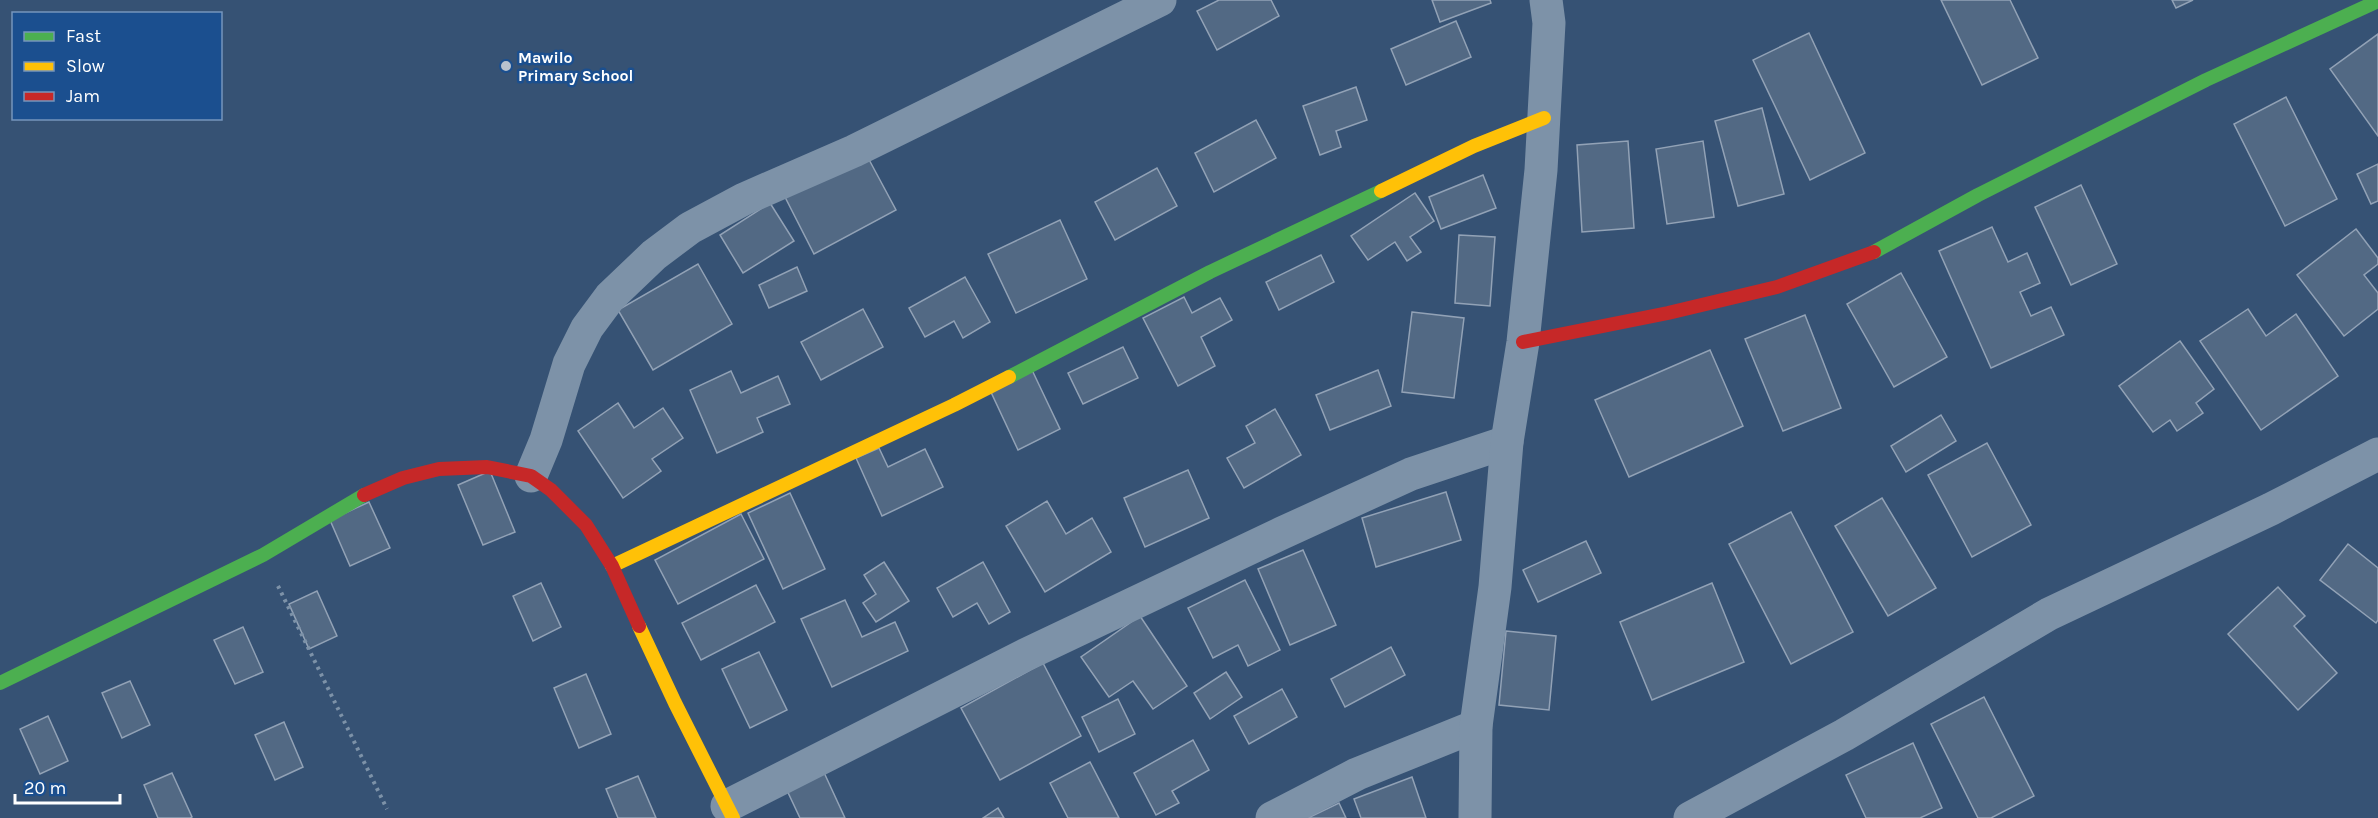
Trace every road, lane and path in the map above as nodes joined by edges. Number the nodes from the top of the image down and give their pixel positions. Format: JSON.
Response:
{"nodes":[{"id":1,"x":1160,"y":0,"type":"edge"},
{"id":2,"x":1546,"y":0,"type":"edge"},
{"id":3,"x":2378,"y":2,"type":"edge"},
{"id":4,"x":1544,"y":118,"type":"junction"},
{"id":5,"x":1523,"y":342,"type":"junction"},
{"id":6,"x":1507,"y":442,"type":"junction"},
{"id":7,"x":2378,"y":454,"type":"edge"},
{"id":8,"x":531,"y":476,"type":"junction"},
{"id":9,"x":263,"y":555,"type":"junction"},
{"id":10,"x":612,"y":566,"type":"junction"},
{"id":11,"x":0,"y":682,"type":"edge"},
{"id":12,"x":1476,"y":726,"type":"junction"},
{"id":13,"x":387,"y":809,"type":"dead end"},
{"id":14,"x":730,"y":812,"type":"edge"},
{"id":15,"x":1272,"y":818,"type":"edge"},
{"id":16,"x":1475,"y":818,"type":"edge"},
{"id":17,"x":1690,"y":818,"type":"edge"}],
"edges":[{"from":1,"to":8,"type":"street"},
{"from":2,"to":4,"type":"street"},
{"from":3,"to":5,"type":"street"},
{"from":4,"to":5,"type":"street"},
{"from":4,"to":10,"type":"street"},
{"from":5,"to":6,"type":"street"},
{"from":6,"to":12,"type":"street"},
{"from":6,"to":14,"type":"street"},
{"from":7,"to":17,"type":"street"},
{"from":8,"to":9,"type":"street"},
{"from":8,"to":10,"type":"street"},
{"from":9,"to":11,"type":"street"},
{"from":9,"to":13,"type":"path"},
{"from":10,"to":14,"type":"street"},
{"from":12,"to":15,"type":"street"},
{"from":12,"to":16,"type":"street"}]}
